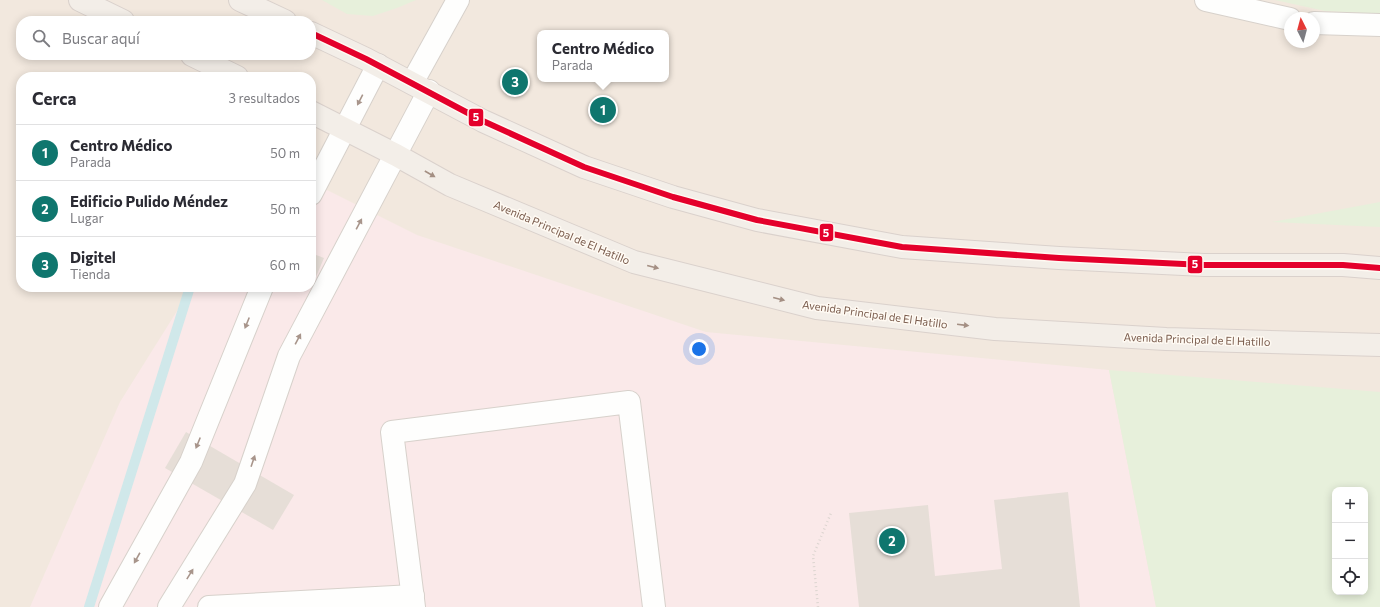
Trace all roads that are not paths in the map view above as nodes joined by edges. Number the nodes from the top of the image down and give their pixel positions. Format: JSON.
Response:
{"nodes":[{"id":1,"x":80,"y":0,"type":"edge"},
{"id":2,"x":240,"y":0,"type":"edge"},
{"id":3,"x":444,"y":0,"type":"edge"},
{"id":4,"x":458,"y":0,"type":"edge"},
{"id":5,"x":1206,"y":0,"type":"edge"},
{"id":6,"x":112,"y":16,"type":"edge"},
{"id":7,"x":274,"y":16,"type":"edge"},
{"id":8,"x":1284,"y":18,"type":"edge"},
{"id":9,"x":1320,"y":23,"type":"edge"},
{"id":10,"x":1380,"y":26,"type":"edge"},
{"id":11,"x":316,"y":35,"type":"edge"},
{"id":12,"x":202,"y":60,"type":"edge"},
{"id":13,"x":378,"y":65,"type":"junction"},
{"id":14,"x":227,"y":72,"type":"edge"},
{"id":15,"x":415,"y":84,"type":"junction"},
{"id":16,"x":316,"y":114,"type":"edge"},
{"id":17,"x":345,"y":129,"type":"junction"},
{"id":18,"x":396,"y":155,"type":"junction"},
{"id":19,"x":316,"y":184,"type":"edge"},
{"id":20,"x":1380,"y":268,"type":"edge"},
{"id":21,"x":260,"y":292,"type":"edge"},
{"id":22,"x":1380,"y":345,"type":"edge"},
{"id":23,"x":414,"y":602,"type":"edge"},
{"id":24,"x":110,"y":607,"type":"edge"},
{"id":25,"x":169,"y":607,"type":"edge"},
{"id":26,"x":209,"y":607,"type":"edge"},
{"id":27,"x":654,"y":607,"type":"edge"}],
"edges":[{"from":1,"to":6,"type":"main road"},
{"from":2,"to":7,"type":"main road"},
{"from":3,"to":15,"type":"street"},
{"from":4,"to":15,"type":"street"},
{"from":5,"to":8,"type":"street"},
{"from":9,"to":10,"type":"street"},
{"from":11,"to":13,"type":"main road"},
{"from":12,"to":14,"type":"main road"},
{"from":13,"to":15,"type":"main road"},
{"from":13,"to":17,"type":"street","one_way":true},
{"from":15,"to":18,"type":"street"},
{"from":15,"to":20,"type":"main road"},
{"from":16,"to":17,"type":"main road","name":"Avenida Principal de El Hatillo"},
{"from":17,"to":18,"type":"main road","name":"Avenida Principal de El Hatillo"},
{"from":17,"to":19,"type":"street"},
{"from":18,"to":22,"type":"main road","name":"Avenida Principal de El Hatillo","one_way":true},
{"from":25,"to":18,"type":"street","one_way":true},
{"from":21,"to":24,"type":"street","one_way":true},
{"from":23,"to":26,"type":"street"},
{"from":23,"to":27,"type":"street"}]}
